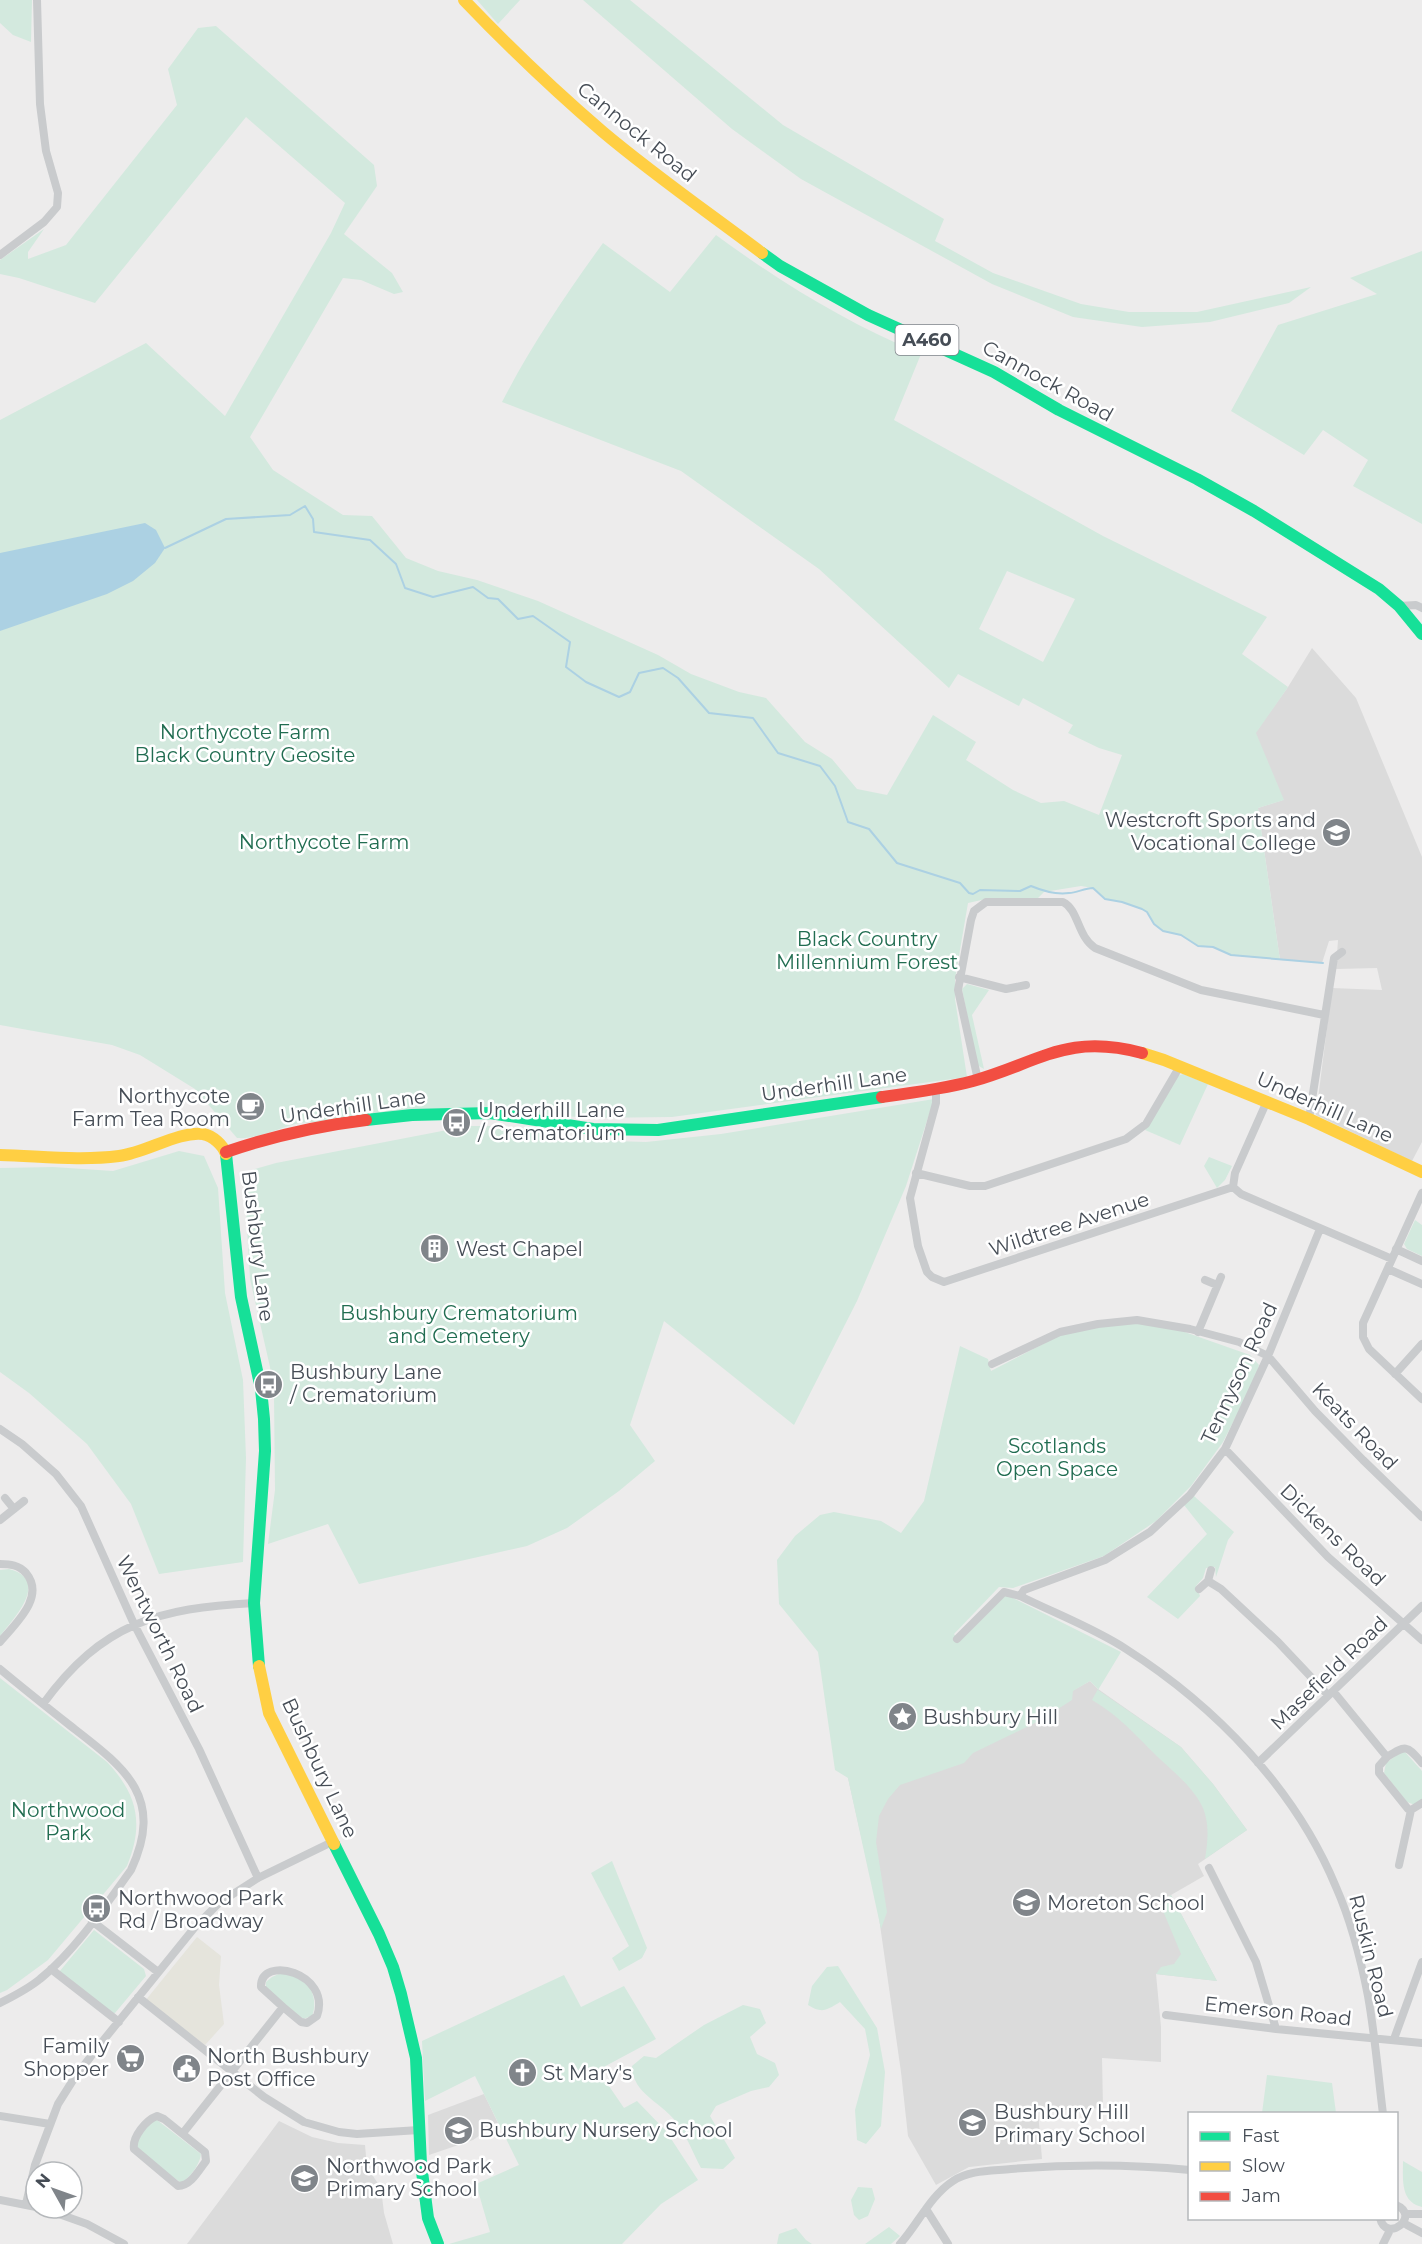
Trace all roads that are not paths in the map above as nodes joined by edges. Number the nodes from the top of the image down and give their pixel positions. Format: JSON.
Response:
{"nodes":[{"id":1,"x":37,"y":0,"type":"edge"},
{"id":2,"x":464,"y":0,"type":"edge"},
{"id":3,"x":0,"y":255,"type":"edge"},
{"id":4,"x":1399,"y":606,"type":"junction"},
{"id":5,"x":1422,"y":608,"type":"edge"},
{"id":6,"x":1422,"y":634,"type":"edge"},
{"id":7,"x":1342,"y":952,"type":"dead end"},
{"id":8,"x":959,"y":977,"type":"junction"},
{"id":9,"x":1026,"y":985,"type":"dead end"},
{"id":10,"x":1324,"y":1016,"type":"junction"},
{"id":11,"x":1180,"y":1066,"type":"junction"},
{"id":12,"x":978,"y":1080,"type":"junction"},
{"id":13,"x":936,"y":1091,"type":"junction"},
{"id":14,"x":1267,"y":1101,"type":"junction"},
{"id":15,"x":1309,"y":1119,"type":"junction"},
{"id":16,"x":226,"y":1152,"type":"junction"},
{"id":17,"x":0,"y":1155,"type":"edge"},
{"id":18,"x":1422,"y":1172,"type":"edge"},
{"id":19,"x":916,"y":1173,"type":"junction"},
{"id":20,"x":1233,"y":1187,"type":"junction"},
{"id":21,"x":1422,"y":1193,"type":"edge"},
{"id":22,"x":1320,"y":1229,"type":"junction"},
{"id":23,"x":1396,"y":1249,"type":"junction"},
{"id":24,"x":1392,"y":1259,"type":"junction"},
{"id":25,"x":1422,"y":1261,"type":"edge"},
{"id":26,"x":1388,"y":1269,"type":"junction"},
{"id":27,"x":1205,"y":1280,"type":"dead end"},
{"id":28,"x":1422,"y":1284,"type":"edge"},
{"id":29,"x":1198,"y":1332,"type":"junction"},
{"id":30,"x":1422,"y":1344,"type":"edge"},
{"id":31,"x":1268,"y":1356,"type":"junction"},
{"id":32,"x":992,"y":1364,"type":"dead end"},
{"id":33,"x":1395,"y":1374,"type":"junction"},
{"id":34,"x":1422,"y":1399,"type":"edge"},
{"id":35,"x":0,"y":1429,"type":"edge"},
{"id":36,"x":1225,"y":1449,"type":"junction"},
{"id":37,"x":5,"y":1498,"type":"dead end"},
{"id":38,"x":24,"y":1501,"type":"dead end"},
{"id":39,"x":14,"y":1509,"type":"junction"},
{"id":40,"x":1422,"y":1517,"type":"edge"},
{"id":41,"x":0,"y":1520,"type":"edge"},
{"id":42,"x":0,"y":1564,"type":"edge"},
{"id":43,"x":1210,"y":1570,"type":"dead end"},
{"id":44,"x":1208,"y":1581,"type":"junction"},
{"id":45,"x":1199,"y":1589,"type":"dead end"},
{"id":46,"x":1020,"y":1596,"type":"junction"},
{"id":47,"x":254,"y":1603,"type":"junction"},
{"id":48,"x":1422,"y":1606,"type":"edge"},
{"id":49,"x":134,"y":1624,"type":"junction"},
{"id":50,"x":1403,"y":1624,"type":"junction"},
{"id":51,"x":957,"y":1639,"type":"dead end"},
{"id":52,"x":1422,"y":1641,"type":"edge"},
{"id":53,"x":0,"y":1642,"type":"edge"},
{"id":54,"x":0,"y":1669,"type":"edge"},
{"id":55,"x":1331,"y":1693,"type":"junction"},
{"id":56,"x":43,"y":1704,"type":"junction"},
{"id":57,"x":1387,"y":1757,"type":"junction"},
{"id":58,"x":1258,"y":1763,"type":"junction"},
{"id":59,"x":1422,"y":1763,"type":"edge"},
{"id":60,"x":1422,"y":1803,"type":"edge"},
{"id":61,"x":1411,"y":1810,"type":"junction"},
{"id":62,"x":332,"y":1842,"type":"junction"},
{"id":63,"x":1399,"y":1865,"type":"dead end"},
{"id":64,"x":1209,"y":1868,"type":"dead end"},
{"id":65,"x":258,"y":1878,"type":"junction"},
{"id":66,"x":92,"y":1921,"type":"junction"},
{"id":67,"x":1421,"y":1965,"type":"edge"},
{"id":68,"x":51,"y":1970,"type":"junction"},
{"id":69,"x":158,"y":1972,"type":"junction"},
{"id":70,"x":138,"y":1997,"type":"junction"},
{"id":71,"x":0,"y":2003,"type":"edge"},
{"id":72,"x":283,"y":2007,"type":"junction"},
{"id":73,"x":1166,"y":2015,"type":"dead end"},
{"id":74,"x":119,"y":2022,"type":"junction"},
{"id":75,"x":1276,"y":2030,"type":"junction"},
{"id":76,"x":1374,"y":2038,"type":"junction"},
{"id":77,"x":1394,"y":2039,"type":"junction"},
{"id":78,"x":1422,"y":2043,"type":"edge"},
{"id":79,"x":232,"y":2072,"type":"junction"},
{"id":80,"x":1383,"y":2112,"type":"edge"},
{"id":81,"x":0,"y":2116,"type":"edge"},
{"id":82,"x":50,"y":2124,"type":"junction"},
{"id":83,"x":419,"y":2130,"type":"junction"},
{"id":84,"x":183,"y":2133,"type":"junction"},
{"id":85,"x":37,"y":2160,"type":"edge"},
{"id":86,"x":1188,"y":2170,"type":"edge"},
{"id":87,"x":0,"y":2200,"type":"edge"},
{"id":88,"x":24,"y":2204,"type":"edge"},
{"id":89,"x":1398,"y":2206,"type":"edge"},
{"id":90,"x":926,"y":2209,"type":"junction"},
{"id":91,"x":1408,"y":2214,"type":"junction"},
{"id":92,"x":1422,"y":2214,"type":"edge"},
{"id":93,"x":76,"y":2220,"type":"edge"},
{"id":94,"x":1381,"y":2220,"type":"edge"},
{"id":95,"x":1407,"y":2225,"type":"junction"},
{"id":96,"x":1389,"y":2232,"type":"junction"},
{"id":97,"x":1422,"y":2233,"type":"edge"},
{"id":98,"x":124,"y":2244,"type":"edge"},
{"id":99,"x":438,"y":2244,"type":"edge"},
{"id":100,"x":900,"y":2244,"type":"edge"},
{"id":101,"x":948,"y":2244,"type":"edge"},
{"id":102,"x":1383,"y":2244,"type":"edge"}],
"edges":[{"from":1,"to":3,"type":"street"},
{"from":2,"to":4,"type":"main road","name":"Cannock Road","number":"A460"},
{"from":4,"to":5,"type":"street"},
{"from":4,"to":6,"type":"main road","name":"Cannock Road","number":"A460"},
{"from":7,"to":10,"type":"street"},
{"from":8,"to":9,"type":"street"},
{"from":8,"to":10,"type":"street"},
{"from":8,"to":12,"type":"street"},
{"from":10,"to":15,"type":"street"},
{"from":11,"to":12,"type":"main road","name":"Underhill Lane"},
{"from":11,"to":14,"type":"main road","name":"Underhill Lane"},
{"from":11,"to":19,"type":"street"},
{"from":12,"to":13,"type":"main road","name":"Underhill Lane"},
{"from":13,"to":16,"type":"main road","name":"Underhill Lane"},
{"from":13,"to":19,"type":"street","name":"Wildtree Avenue"},
{"from":14,"to":15,"type":"main road","name":"Underhill Lane"},
{"from":14,"to":20,"type":"street"},
{"from":15,"to":18,"type":"main road","name":"Underhill Lane"},
{"from":16,"to":17,"type":"main road"},
{"from":16,"to":47,"type":"main road","name":"Bushbury Lane"},
{"from":19,"to":20,"type":"street","name":"Wildtree Avenue"},
{"from":20,"to":22,"type":"street"},
{"from":21,"to":23,"type":"street"},
{"from":22,"to":24,"type":"street"},
{"from":22,"to":31,"type":"street","name":"Tennyson Road"},
{"from":23,"to":24,"type":"street"},
{"from":23,"to":25,"type":"street"},
{"from":24,"to":26,"type":"street"},
{"from":26,"to":28,"type":"street"},
{"from":26,"to":33,"type":"street"},
{"from":27,"to":29,"type":"street"},
{"from":29,"to":31,"type":"street"},
{"from":29,"to":32,"type":"street"},
{"from":30,"to":33,"type":"street"},
{"from":31,"to":36,"type":"street","name":"Tennyson Road"},
{"from":31,"to":40,"type":"street","name":"Keats Road"},
{"from":33,"to":34,"type":"street"},
{"from":35,"to":49,"type":"street","name":"Wentworth Road"},
{"from":36,"to":46,"type":"street","name":"Tennyson Road"},
{"from":36,"to":50,"type":"street","name":"Dickens Road"},
{"from":37,"to":39,"type":"street"},
{"from":38,"to":39,"type":"street"},
{"from":39,"to":41,"type":"street"},
{"from":42,"to":53,"type":"street"},
{"from":43,"to":44,"type":"street"},
{"from":44,"to":45,"type":"street"},
{"from":44,"to":55,"type":"street"},
{"from":46,"to":51,"type":"street","name":"Tennyson Road"},
{"from":46,"to":58,"type":"street","name":"Ruskin Road"},
{"from":47,"to":49,"type":"street"},
{"from":47,"to":62,"type":"main road","name":"Bushbury Lane"},
{"from":48,"to":50,"type":"street","name":"Masefield Road"},
{"from":49,"to":56,"type":"street"},
{"from":49,"to":65,"type":"street","name":"Wentworth Road"},
{"from":50,"to":52,"type":"street","name":"Dickens Road"},
{"from":50,"to":55,"type":"street","name":"Masefield Road"},
{"from":54,"to":56,"type":"street"},
{"from":55,"to":57,"type":"street"},
{"from":55,"to":58,"type":"street","name":"Masefield Road"},
{"from":56,"to":66,"type":"street"},
{"from":57,"to":59,"type":"street"},
{"from":57,"to":61,"type":"street"},
{"from":58,"to":76,"type":"street","name":"Ruskin Road"},
{"from":60,"to":61,"type":"street"},
{"from":61,"to":63,"type":"street"},
{"from":62,"to":65,"type":"street"},
{"from":62,"to":83,"type":"main road","name":"Bushbury Lane"},
{"from":64,"to":75,"type":"street"},
{"from":65,"to":69,"type":"street"},
{"from":66,"to":68,"type":"street"},
{"from":66,"to":69,"type":"street"},
{"from":67,"to":77,"type":"street"},
{"from":68,"to":71,"type":"street"},
{"from":68,"to":74,"type":"street"},
{"from":69,"to":70,"type":"street"},
{"from":70,"to":74,"type":"street"},
{"from":70,"to":79,"type":"street"},
{"from":72,"to":72,"type":"street"},
{"from":72,"to":79,"type":"street"},
{"from":73,"to":75,"type":"street","name":"Emerson Road"},
{"from":74,"to":82,"type":"street"},
{"from":75,"to":76,"type":"street","name":"Emerson Road"},
{"from":76,"to":77,"type":"street","name":"Emerson Road"},
{"from":76,"to":80,"type":"street","name":"Ruskin Road"},
{"from":77,"to":78,"type":"street","name":"Emerson Road"},
{"from":79,"to":83,"type":"street"},
{"from":79,"to":84,"type":"street"},
{"from":81,"to":82,"type":"street"},
{"from":82,"to":85,"type":"street"},
{"from":83,"to":99,"type":"main road","name":"Bushbury Lane"},
{"from":84,"to":84,"type":"street"},
{"from":86,"to":90,"type":"street"},
{"from":87,"to":88,"type":"street"},
{"from":89,"to":91,"type":"street"},
{"from":90,"to":100,"type":"street"},
{"from":90,"to":101,"type":"street"},
{"from":91,"to":92,"type":"street"},
{"from":91,"to":95,"type":"street"},
{"from":93,"to":98,"type":"street"},
{"from":94,"to":96,"type":"street"},
{"from":95,"to":96,"type":"street"},
{"from":95,"to":97,"type":"street"},
{"from":96,"to":102,"type":"street"}]}
